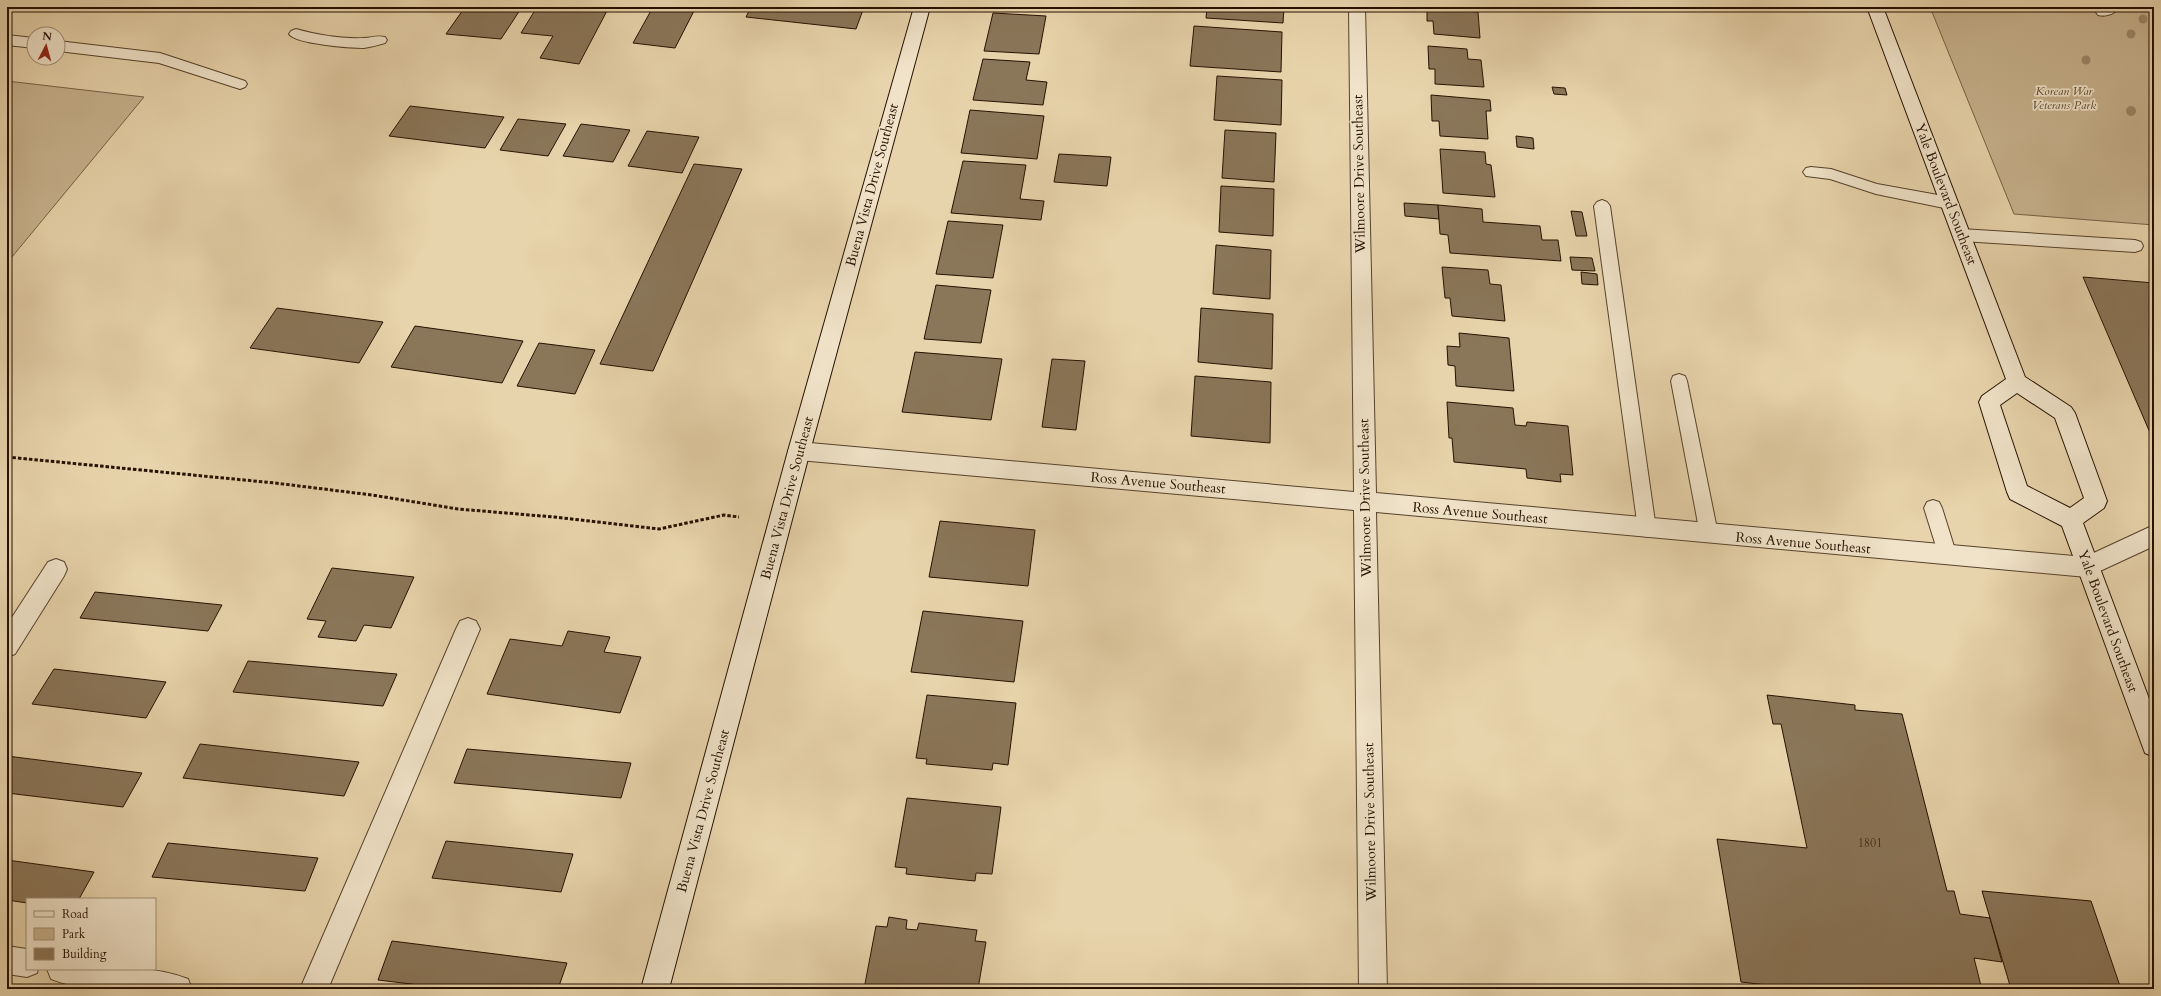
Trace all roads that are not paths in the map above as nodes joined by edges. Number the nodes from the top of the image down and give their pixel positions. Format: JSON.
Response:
{"nodes":[{"id":1,"x":922,"y":7,"type":"edge"},
{"id":2,"x":1357,"y":7,"type":"edge"},
{"id":3,"x":1875,"y":7,"type":"edge"},
{"id":4,"x":296,"y":34,"type":"dead end"},
{"id":5,"x":7,"y":40,"type":"edge"},
{"id":6,"x":380,"y":40,"type":"dead end"},
{"id":7,"x":26,"y":42,"type":"edge"},
{"id":8,"x":66,"y":47,"type":"edge"},
{"id":9,"x":240,"y":84,"type":"dead end"},
{"id":10,"x":1811,"y":172,"type":"dead end"},
{"id":11,"x":1949,"y":203,"type":"junction"},
{"id":12,"x":1602,"y":206,"type":"dead end"},
{"id":13,"x":1961,"y":235,"type":"junction"},
{"id":14,"x":2134,"y":246,"type":"dead end"},
{"id":15,"x":1679,"y":381,"type":"dead end"},
{"id":16,"x":2017,"y":382,"type":"junction"},
{"id":17,"x":799,"y":451,"type":"junction"},
{"id":18,"x":1365,"y":502,"type":"junction"},
{"id":19,"x":1933,"y":508,"type":"dead end"},
{"id":20,"x":2071,"y":520,"type":"junction"},
{"id":21,"x":1647,"y":529,"type":"junction"},
{"id":22,"x":1709,"y":534,"type":"junction"},
{"id":23,"x":2154,"y":535,"type":"edge"},
{"id":24,"x":1948,"y":556,"type":"junction"},
{"id":25,"x":2087,"y":567,"type":"junction"},
{"id":26,"x":56,"y":569,"type":"dead end"},
{"id":27,"x":468,"y":629,"type":"dead end"},
{"id":28,"x":7,"y":646,"type":"edge"},
{"id":29,"x":2154,"y":745,"type":"edge"},
{"id":30,"x":7,"y":960,"type":"edge"},
{"id":31,"x":26,"y":963,"type":"edge"},
{"id":32,"x":67,"y":970,"type":"edge"},
{"id":33,"x":178,"y":989,"type":"edge"},
{"id":34,"x":314,"y":989,"type":"edge"},
{"id":35,"x":656,"y":989,"type":"edge"},
{"id":36,"x":1373,"y":989,"type":"edge"}],
"edges":[{"from":1,"to":17,"type":"street","name":"Buena Vista Drive Southeast"},
{"from":2,"to":18,"type":"street","name":"Wilmoore Drive Southeast"},
{"from":3,"to":11,"type":"street","name":"Yale Boulevard Southeast"},
{"from":4,"to":6,"type":"lane"},
{"from":5,"to":7,"type":"lane"},
{"from":8,"to":9,"type":"lane"},
{"from":10,"to":11,"type":"lane"},
{"from":11,"to":13,"type":"street","name":"Yale Boulevard Southeast"},
{"from":12,"to":21,"type":"lane"},
{"from":13,"to":14,"type":"lane"},
{"from":13,"to":16,"type":"street","name":"Yale Boulevard Southeast"},
{"from":15,"to":22,"type":"lane"},
{"from":16,"to":20,"type":"street"},
{"from":16,"to":20,"type":"street"},
{"from":17,"to":18,"type":"street","name":"Ross Avenue Southeast"},
{"from":17,"to":35,"type":"street","name":"Buena Vista Drive Southeast"},
{"from":18,"to":21,"type":"street","name":"Ross Avenue Southeast"},
{"from":18,"to":36,"type":"street","name":"Wilmoore Drive Southeast"},
{"from":19,"to":24,"type":"lane"},
{"from":20,"to":25,"type":"street","name":"Yale Boulevard Southeast"},
{"from":21,"to":22,"type":"street","name":"Ross Avenue Southeast"},
{"from":22,"to":24,"type":"street","name":"Ross Avenue Southeast"},
{"from":23,"to":25,"type":"street"},
{"from":24,"to":25,"type":"street","name":"Ross Avenue Southeast"},
{"from":25,"to":29,"type":"street","name":"Yale Boulevard Southeast"},
{"from":26,"to":28,"type":"street"},
{"from":27,"to":34,"type":"street"},
{"from":30,"to":31,"type":"street"},
{"from":32,"to":33,"type":"street"}]}
